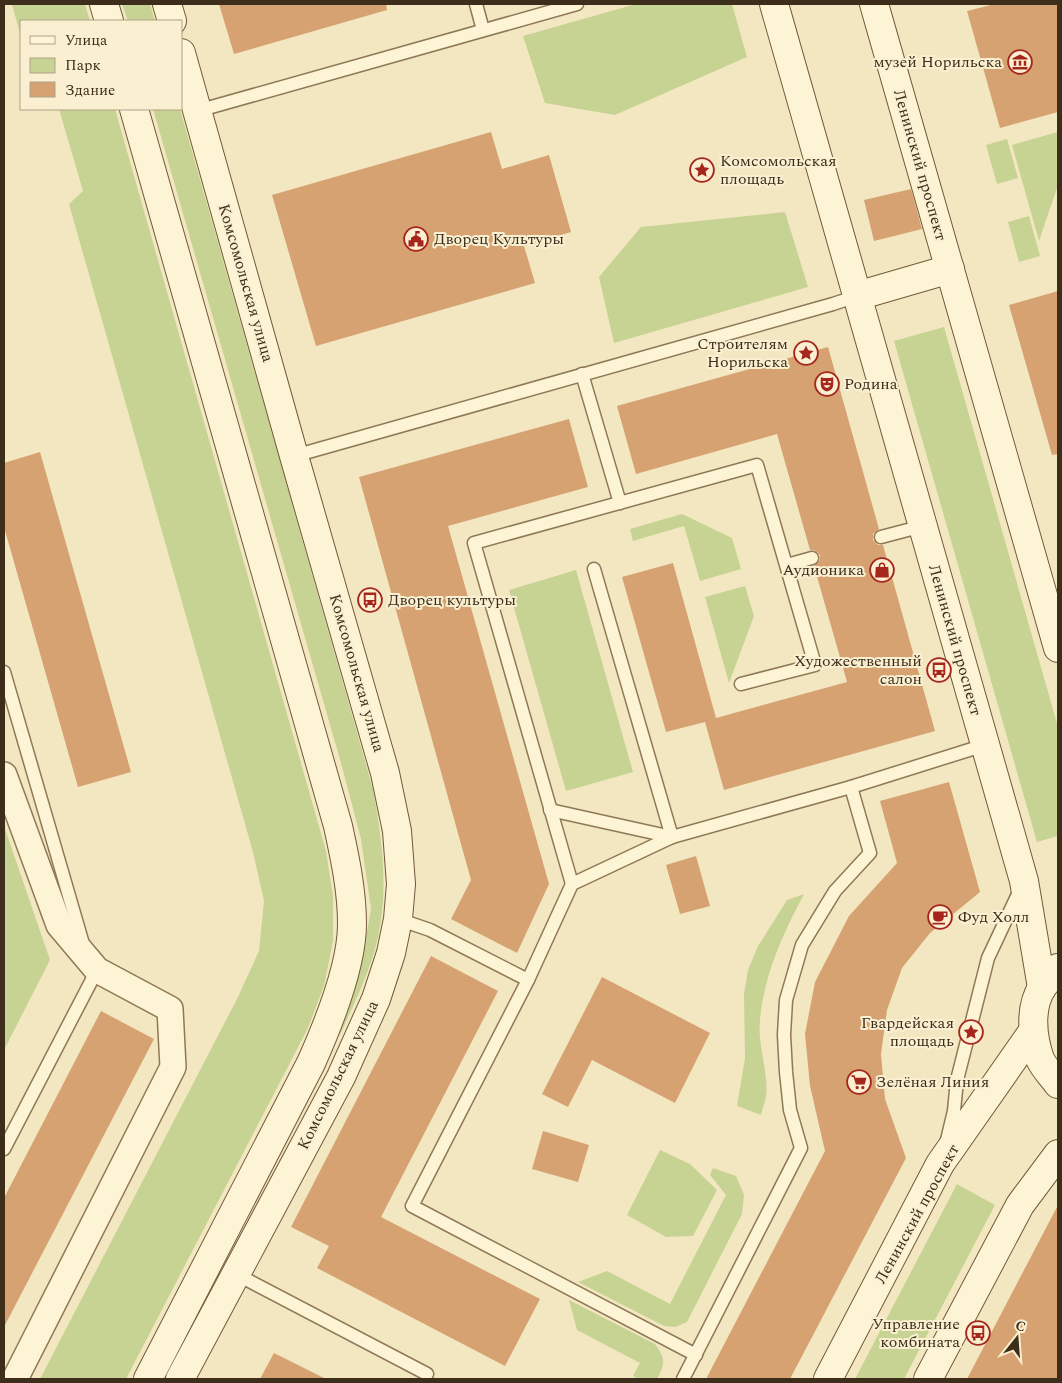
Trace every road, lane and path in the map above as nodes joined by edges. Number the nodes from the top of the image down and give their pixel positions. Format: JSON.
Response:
{"nodes":[{"id":1,"x":104,"y":4,"type":"edge"},
{"id":2,"x":167,"y":4,"type":"edge"},
{"id":3,"x":476,"y":4,"type":"edge"},
{"id":4,"x":577,"y":4,"type":"edge"},
{"id":5,"x":774,"y":4,"type":"edge"},
{"id":6,"x":874,"y":4,"type":"edge"},
{"id":7,"x":109,"y":20,"type":"edge"},
{"id":8,"x":172,"y":20,"type":"edge"},
{"id":9,"x":483,"y":30,"type":"junction"},
{"id":10,"x":182,"y":56,"type":"edge"},
{"id":11,"x":134,"y":110,"type":"edge"},
{"id":12,"x":198,"y":111,"type":"junction"},
{"id":13,"x":950,"y":269,"type":"junction"},
{"id":14,"x":857,"y":296,"type":"junction"},
{"id":15,"x":582,"y":374,"type":"junction"},
{"id":16,"x":294,"y":456,"type":"junction"},
{"id":17,"x":620,"y":503,"type":"junction"},
{"id":18,"x":923,"y":526,"type":"junction"},
{"id":19,"x":881,"y":537,"type":"dead end"},
{"id":20,"x":812,"y":558,"type":"dead end"},
{"id":21,"x":787,"y":565,"type":"junction"},
{"id":22,"x":594,"y":569,"type":"dead end"},
{"id":23,"x":1058,"y":648,"type":"edge"},
{"id":24,"x":4,"y":672,"type":"edge"},
{"id":25,"x":741,"y":684,"type":"dead end"},
{"id":26,"x":985,"y":745,"type":"junction"},
{"id":27,"x":4,"y":775,"type":"edge"},
{"id":28,"x":851,"y":787,"type":"junction"},
{"id":29,"x":550,"y":810,"type":"junction"},
{"id":30,"x":672,"y":837,"type":"junction"},
{"id":31,"x":1024,"y":880,"type":"junction"},
{"id":32,"x":572,"y":884,"type":"junction"},
{"id":33,"x":398,"y":919,"type":"junction"},
{"id":34,"x":92,"y":964,"type":"junction"},
{"id":35,"x":1050,"y":978,"type":"edge"},
{"id":36,"x":528,"y":980,"type":"junction"},
{"id":37,"x":1033,"y":1031,"type":"junction"},
{"id":38,"x":1058,"y":1084,"type":"edge"},
{"id":39,"x":4,"y":1149,"type":"edge"},
{"id":40,"x":1058,"y":1154,"type":"edge"},
{"id":41,"x":940,"y":1164,"type":"junction"},
{"id":42,"x":209,"y":1260,"type":"junction"},
{"id":43,"x":236,"y":1274,"type":"junction"},
{"id":44,"x":696,"y":1355,"type":"junction"},
{"id":45,"x":427,"y":1374,"type":"dead end"},
{"id":46,"x":15,"y":1379,"type":"edge"},
{"id":47,"x":148,"y":1379,"type":"edge"},
{"id":48,"x":180,"y":1379,"type":"edge"},
{"id":49,"x":683,"y":1379,"type":"edge"},
{"id":50,"x":828,"y":1379,"type":"edge"},
{"id":51,"x":928,"y":1379,"type":"edge"}],
"edges":[{"from":1,"to":7,"type":"street"},
{"from":2,"to":8,"type":"street"},
{"from":3,"to":9,"type":"lane"},
{"from":4,"to":9,"type":"lane"},
{"from":5,"to":14,"type":"street","name":"Ленинский проспект"},
{"from":6,"to":13,"type":"street","name":"Ленинский проспект"},
{"from":9,"to":12,"type":"lane"},
{"from":10,"to":12,"type":"street","name":"Комсомольская улица"},
{"from":11,"to":42,"type":"street","name":"Комсомольская улица"},
{"from":12,"to":16,"type":"street","name":"Комсомольская улица"},
{"from":13,"to":14,"type":"street"},
{"from":13,"to":23,"type":"street","name":"Ленинский проспект"},
{"from":14,"to":15,"type":"lane"},
{"from":14,"to":18,"type":"street","name":"Ленинский проспект"},
{"from":15,"to":16,"type":"lane"},
{"from":15,"to":17,"type":"lane"},
{"from":16,"to":33,"type":"street","name":"Комсомольская улица"},
{"from":17,"to":21,"type":"lane"},
{"from":17,"to":29,"type":"lane"},
{"from":18,"to":19,"type":"lane"},
{"from":18,"to":26,"type":"street","name":"Ленинский проспект"},
{"from":20,"to":21,"type":"lane"},
{"from":21,"to":25,"type":"lane"},
{"from":22,"to":30,"type":"lane"},
{"from":24,"to":34,"type":"lane"},
{"from":26,"to":28,"type":"lane"},
{"from":26,"to":31,"type":"street","name":"Ленинский проспект"},
{"from":27,"to":34,"type":"street"},
{"from":28,"to":30,"type":"lane"},
{"from":28,"to":44,"type":"lane"},
{"from":29,"to":30,"type":"lane"},
{"from":29,"to":32,"type":"lane"},
{"from":30,"to":32,"type":"lane"},
{"from":31,"to":35,"type":"street","name":"Ленинский проспект"},
{"from":31,"to":41,"type":"lane"},
{"from":32,"to":36,"type":"lane"},
{"from":33,"to":36,"type":"lane"},
{"from":33,"to":43,"type":"street","name":"Комсомольская улица"},
{"from":34,"to":39,"type":"lane"},
{"from":34,"to":46,"type":"street"},
{"from":35,"to":37,"type":"street"},
{"from":36,"to":44,"type":"lane"},
{"from":37,"to":38,"type":"street"},
{"from":37,"to":41,"type":"street","name":"Ленинский проспект"},
{"from":40,"to":51,"type":"street"},
{"from":41,"to":50,"type":"street","name":"Ленинский проспект"},
{"from":42,"to":43,"type":"street"},
{"from":42,"to":47,"type":"street","name":"Комсомольская улица"},
{"from":43,"to":45,"type":"lane"},
{"from":43,"to":48,"type":"street","name":"Комсомольская улица"},
{"from":44,"to":49,"type":"lane"}]}
